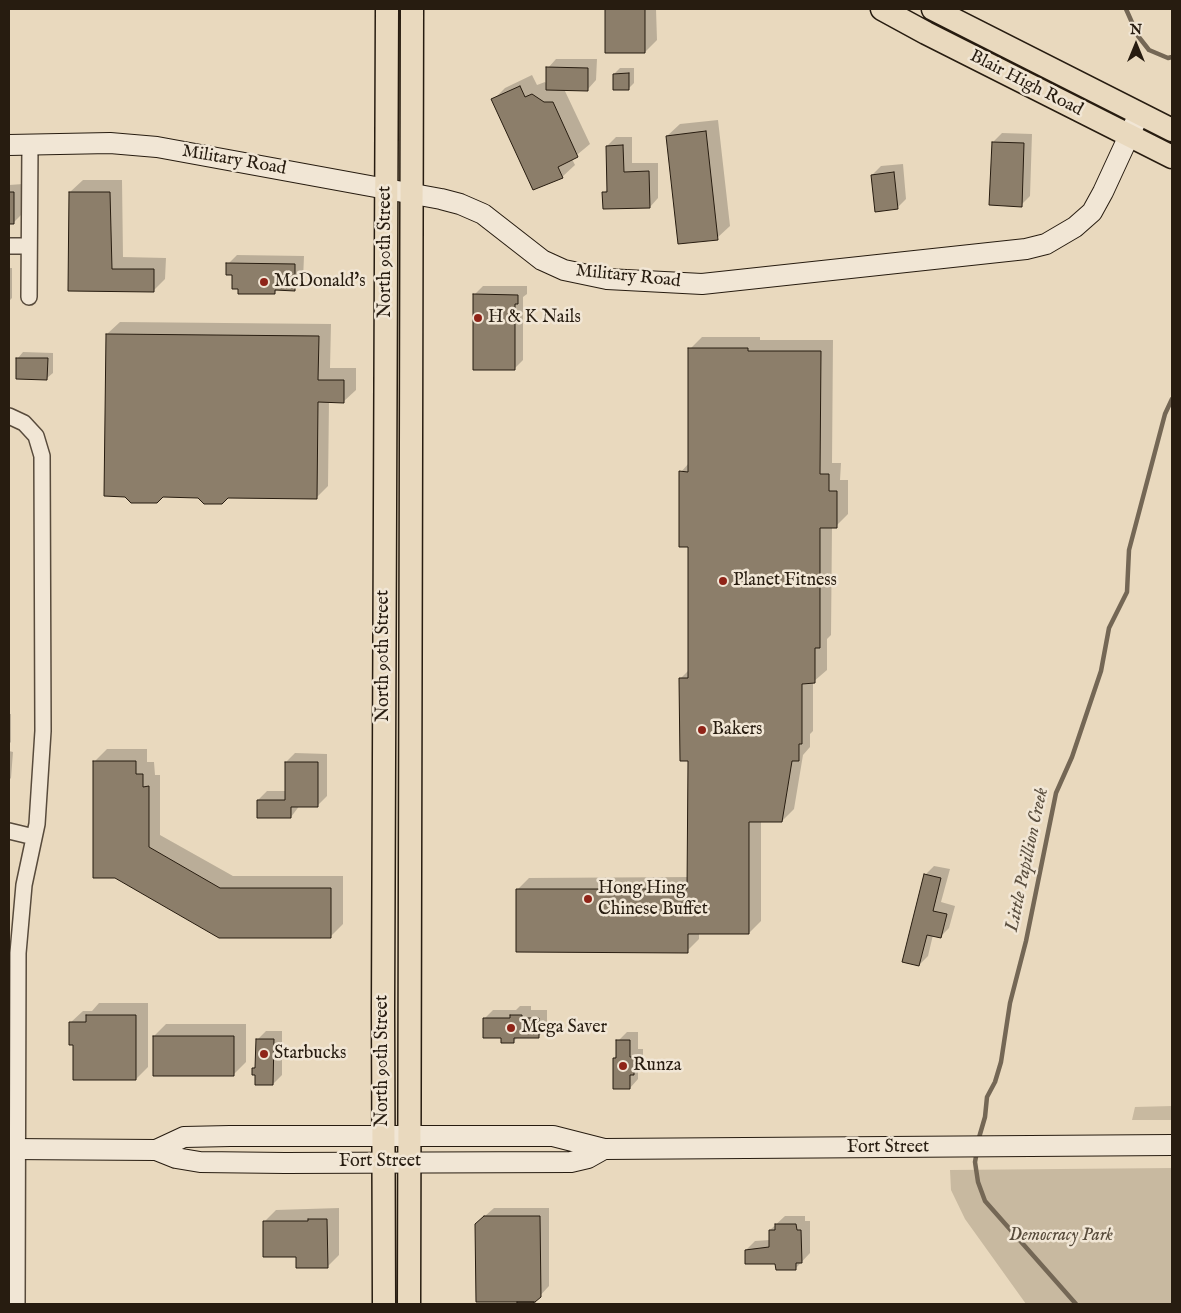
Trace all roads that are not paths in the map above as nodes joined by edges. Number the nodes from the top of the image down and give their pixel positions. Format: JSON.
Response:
{"nodes":[{"id":1,"x":387,"y":9,"type":"edge"},
{"id":2,"x":412,"y":9,"type":"edge"},
{"id":3,"x":882,"y":9,"type":"edge"},
{"id":4,"x":933,"y":9,"type":"edge"},
{"id":5,"x":1139,"y":114,"type":"junction"},
{"id":6,"x":1172,"y":130,"type":"edge"},
{"id":7,"x":1129,"y":135,"type":"junction"},
{"id":8,"x":30,"y":144,"type":"junction"},
{"id":9,"x":9,"y":145,"type":"edge"},
{"id":10,"x":1172,"y":157,"type":"edge"},
{"id":11,"x":386,"y":190,"type":"junction"},
{"id":12,"x":411,"y":194,"type":"junction"},
{"id":13,"x":9,"y":246,"type":"edge"},
{"id":14,"x":29,"y":246,"type":"junction"},
{"id":15,"x":29,"y":297,"type":"dead end"},
{"id":16,"x":9,"y":416,"type":"edge"},
{"id":17,"x":383,"y":742,"type":"junction"},
{"id":18,"x":9,"y":831,"type":"edge"},
{"id":19,"x":34,"y":837,"type":"junction"},
{"id":20,"x":410,"y":838,"type":"junction"},
{"id":21,"x":14,"y":1025,"type":"edge"},
{"id":22,"x":383,"y":1136,"type":"junction"},
{"id":23,"x":409,"y":1136,"type":"junction"},
{"id":24,"x":1172,"y":1145,"type":"edge"},
{"id":25,"x":604,"y":1149,"type":"junction"},
{"id":26,"x":13,"y":1150,"type":"edge"},
{"id":27,"x":156,"y":1150,"type":"junction"},
{"id":28,"x":384,"y":1162,"type":"junction"},
{"id":29,"x":409,"y":1162,"type":"junction"},
{"id":30,"x":17,"y":1304,"type":"edge"},
{"id":31,"x":384,"y":1304,"type":"edge"},
{"id":32,"x":409,"y":1304,"type":"edge"}],
"edges":[{"from":1,"to":11,"type":"main road","name":"North 90th Street"},
{"from":2,"to":12,"type":"main road","name":"North 90th Street"},
{"from":3,"to":7,"type":"main road","name":"Blair High Road"},
{"from":4,"to":5,"type":"main road","name":"Blair High Road"},
{"from":5,"to":6,"type":"main road","name":"Blair High Road"},
{"from":5,"to":7,"type":"main road","name":"Military Road"},
{"from":7,"to":10,"type":"main road","name":"Blair High Road"},
{"from":7,"to":12,"type":"main road","name":"Military Road"},
{"from":8,"to":9,"type":"main road","name":"Military Road"},
{"from":8,"to":11,"type":"main road","name":"Military Road"},
{"from":8,"to":14,"type":"street"},
{"from":11,"to":12,"type":"main road","name":"Military Road"},
{"from":11,"to":17,"type":"main road","name":"North 90th Street"},
{"from":12,"to":20,"type":"main road","name":"North 90th Street"},
{"from":13,"to":14,"type":"street"},
{"from":14,"to":15,"type":"street"},
{"from":16,"to":19,"type":"street"},
{"from":17,"to":20,"type":"main road"},
{"from":17,"to":22,"type":"main road","name":"North 90th Street"},
{"from":18,"to":19,"type":"street"},
{"from":19,"to":21,"type":"street"},
{"from":20,"to":23,"type":"main road","name":"North 90th Street"},
{"from":21,"to":26,"type":"street"},
{"from":22,"to":23,"type":"main road","name":"Fort Street"},
{"from":22,"to":27,"type":"main road","name":"Fort Street"},
{"from":22,"to":28,"type":"main road","name":"North 90th Street"},
{"from":23,"to":25,"type":"main road","name":"Fort Street"},
{"from":23,"to":29,"type":"main road","name":"North 90th Street"},
{"from":24,"to":25,"type":"main road","name":"Fort Street"},
{"from":25,"to":29,"type":"main road","name":"Fort Street"},
{"from":26,"to":27,"type":"main road","name":"Fort Street"},
{"from":26,"to":30,"type":"street"},
{"from":27,"to":28,"type":"main road","name":"Fort Street"},
{"from":28,"to":29,"type":"main road","name":"Fort Street"},
{"from":28,"to":31,"type":"main road","name":"North 90th Street"},
{"from":29,"to":32,"type":"main road","name":"North 90th Street"}]}
